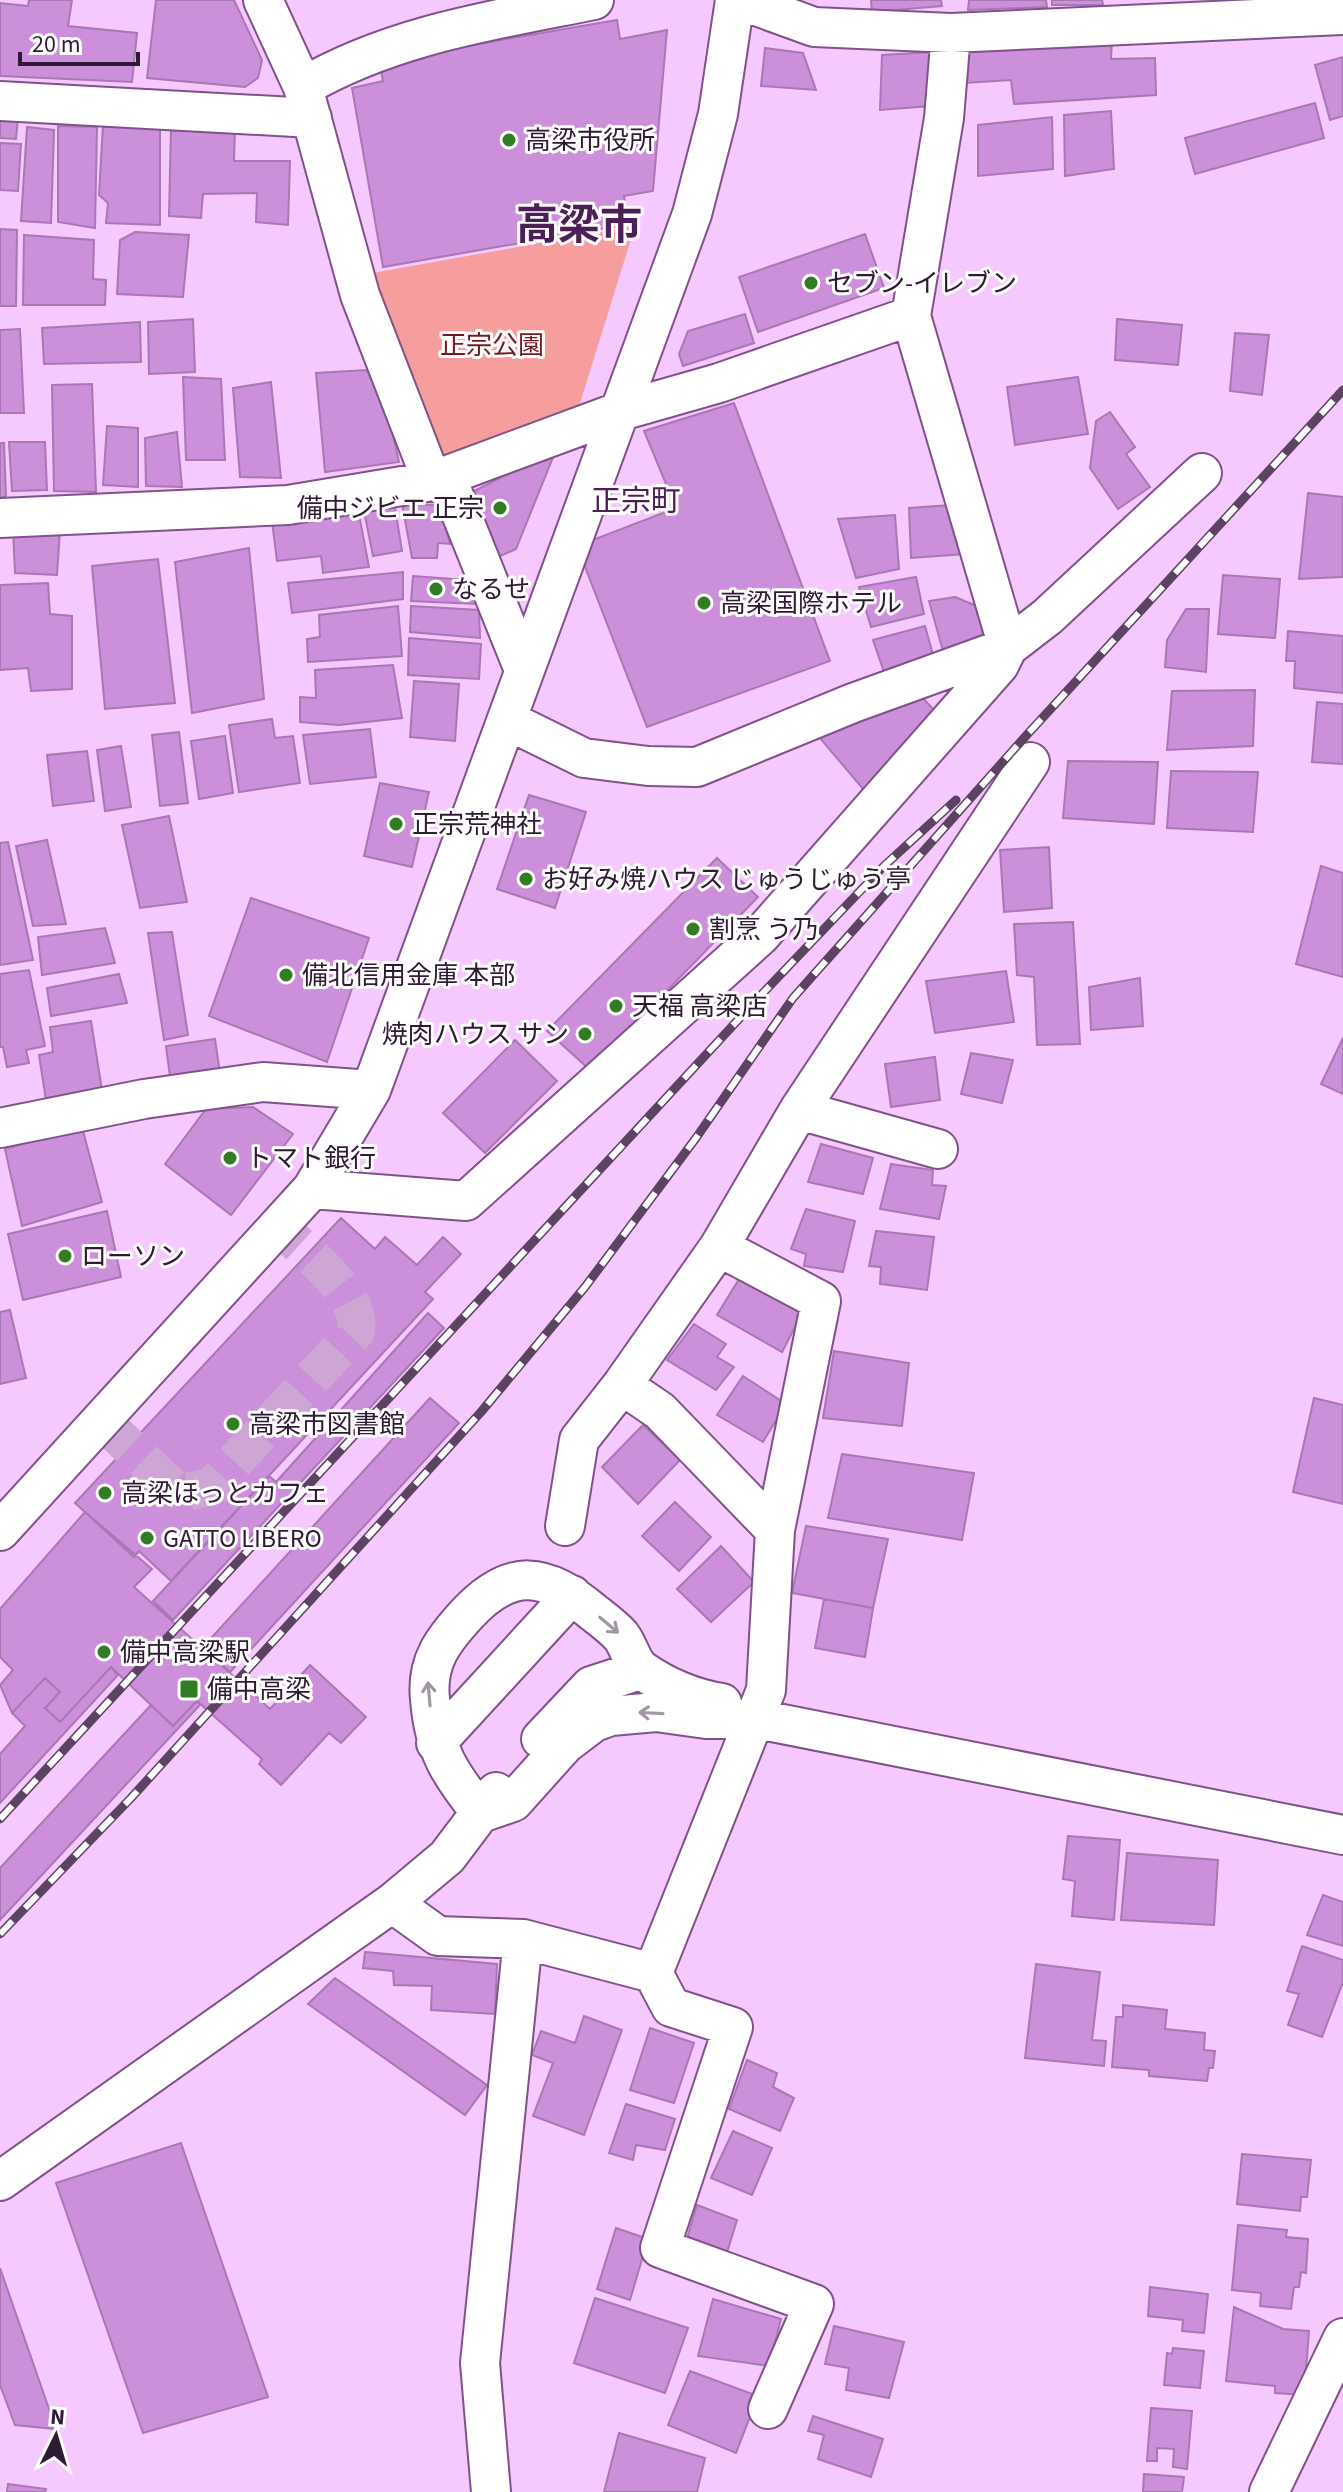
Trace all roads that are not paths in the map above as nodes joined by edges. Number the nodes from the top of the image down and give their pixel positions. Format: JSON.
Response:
{"nodes":[{"id":1,"x":263,"y":0,"type":"edge"},
{"id":2,"x":594,"y":0,"type":"edge"},
{"id":3,"x":737,"y":0,"type":"edge"},
{"id":4,"x":1343,"y":15,"type":"edge"},
{"id":5,"x":951,"y":33,"type":"junction"},
{"id":6,"x":0,"y":101,"type":"edge"},
{"id":7,"x":307,"y":102,"type":"junction"},
{"id":8,"x":911,"y":316,"type":"junction"},
{"id":9,"x":621,"y":411,"type":"junction"},
{"id":10,"x":1202,"y":473,"type":"dead end"},
{"id":11,"x":439,"y":478,"type":"junction"},
{"id":12,"x":0,"y":518,"type":"edge"},
{"id":13,"x":1008,"y":647,"type":"junction"},
{"id":14,"x":524,"y":670,"type":"junction"},
{"id":15,"x":507,"y":720,"type":"junction"},
{"id":16,"x":1030,"y":762,"type":"dead end"},
{"id":17,"x":371,"y":1090,"type":"junction"},
{"id":18,"x":799,"y":1110,"type":"junction"},
{"id":19,"x":0,"y":1128,"type":"edge"},
{"id":20,"x":938,"y":1149,"type":"dead end"},
{"id":21,"x":312,"y":1189,"type":"junction"},
{"id":22,"x":719,"y":1247,"type":"junction"},
{"id":23,"x":622,"y":1385,"type":"junction"},
{"id":24,"x":565,"y":1526,"type":"dead end"},
{"id":25,"x":775,"y":1530,"type":"junction"},
{"id":26,"x":0,"y":1531,"type":"edge"},
{"id":27,"x":572,"y":1595,"type":"junction"},
{"id":28,"x":640,"y":1670,"type":"junction"},
{"id":29,"x":757,"y":1719,"type":"junction"},
{"id":30,"x":436,"y":1743,"type":"junction"},
{"id":31,"x":481,"y":1813,"type":"junction"},
{"id":32,"x":1343,"y":1835,"type":"edge"},
{"id":33,"x":392,"y":1903,"type":"junction"},
{"id":34,"x":523,"y":1939,"type":"junction"},
{"id":35,"x":653,"y":1973,"type":"junction"},
{"id":36,"x":0,"y":2181,"type":"edge"},
{"id":37,"x":1343,"y":2338,"type":"edge"},
{"id":38,"x":768,"y":2409,"type":"dead end"},
{"id":39,"x":491,"y":2492,"type":"edge"},
{"id":40,"x":1269,"y":2492,"type":"edge"}],
"edges":[{"from":1,"to":7,"type":"street"},
{"from":2,"to":7,"type":"street"},
{"from":3,"to":5,"type":"street"},
{"from":3,"to":9,"type":"street"},
{"from":4,"to":5,"type":"street"},
{"from":5,"to":8,"type":"street"},
{"from":6,"to":7,"type":"street"},
{"from":7,"to":11,"type":"street"},
{"from":8,"to":9,"type":"street"},
{"from":8,"to":13,"type":"street"},
{"from":9,"to":11,"type":"street"},
{"from":9,"to":14,"type":"street"},
{"from":10,"to":13,"type":"street"},
{"from":11,"to":12,"type":"street"},
{"from":11,"to":14,"type":"street"},
{"from":13,"to":15,"type":"street"},
{"from":13,"to":21,"type":"street"},
{"from":14,"to":15,"type":"street"},
{"from":15,"to":17,"type":"street"},
{"from":16,"to":18,"type":"street"},
{"from":17,"to":19,"type":"street"},
{"from":17,"to":21,"type":"street"},
{"from":18,"to":20,"type":"street"},
{"from":18,"to":22,"type":"street"},
{"from":21,"to":26,"type":"street"},
{"from":22,"to":23,"type":"street"},
{"from":22,"to":25,"type":"street"},
{"from":23,"to":24,"type":"street"},
{"from":23,"to":25,"type":"street"},
{"from":25,"to":29,"type":"street"},
{"from":27,"to":28,"type":"street","one_way":true},
{"from":27,"to":30,"type":"street"},
{"from":30,"to":27,"type":"street","one_way":true},
{"from":28,"to":29,"type":"street"},
{"from":28,"to":31,"type":"street"},
{"from":29,"to":31,"type":"street","one_way":true},
{"from":29,"to":32,"type":"street"},
{"from":29,"to":35,"type":"street"},
{"from":30,"to":31,"type":"street"},
{"from":31,"to":33,"type":"street"},
{"from":33,"to":34,"type":"street"},
{"from":33,"to":36,"type":"street"},
{"from":34,"to":35,"type":"street"},
{"from":34,"to":39,"type":"street"},
{"from":35,"to":38,"type":"street"},
{"from":37,"to":40,"type":"street"}]}
